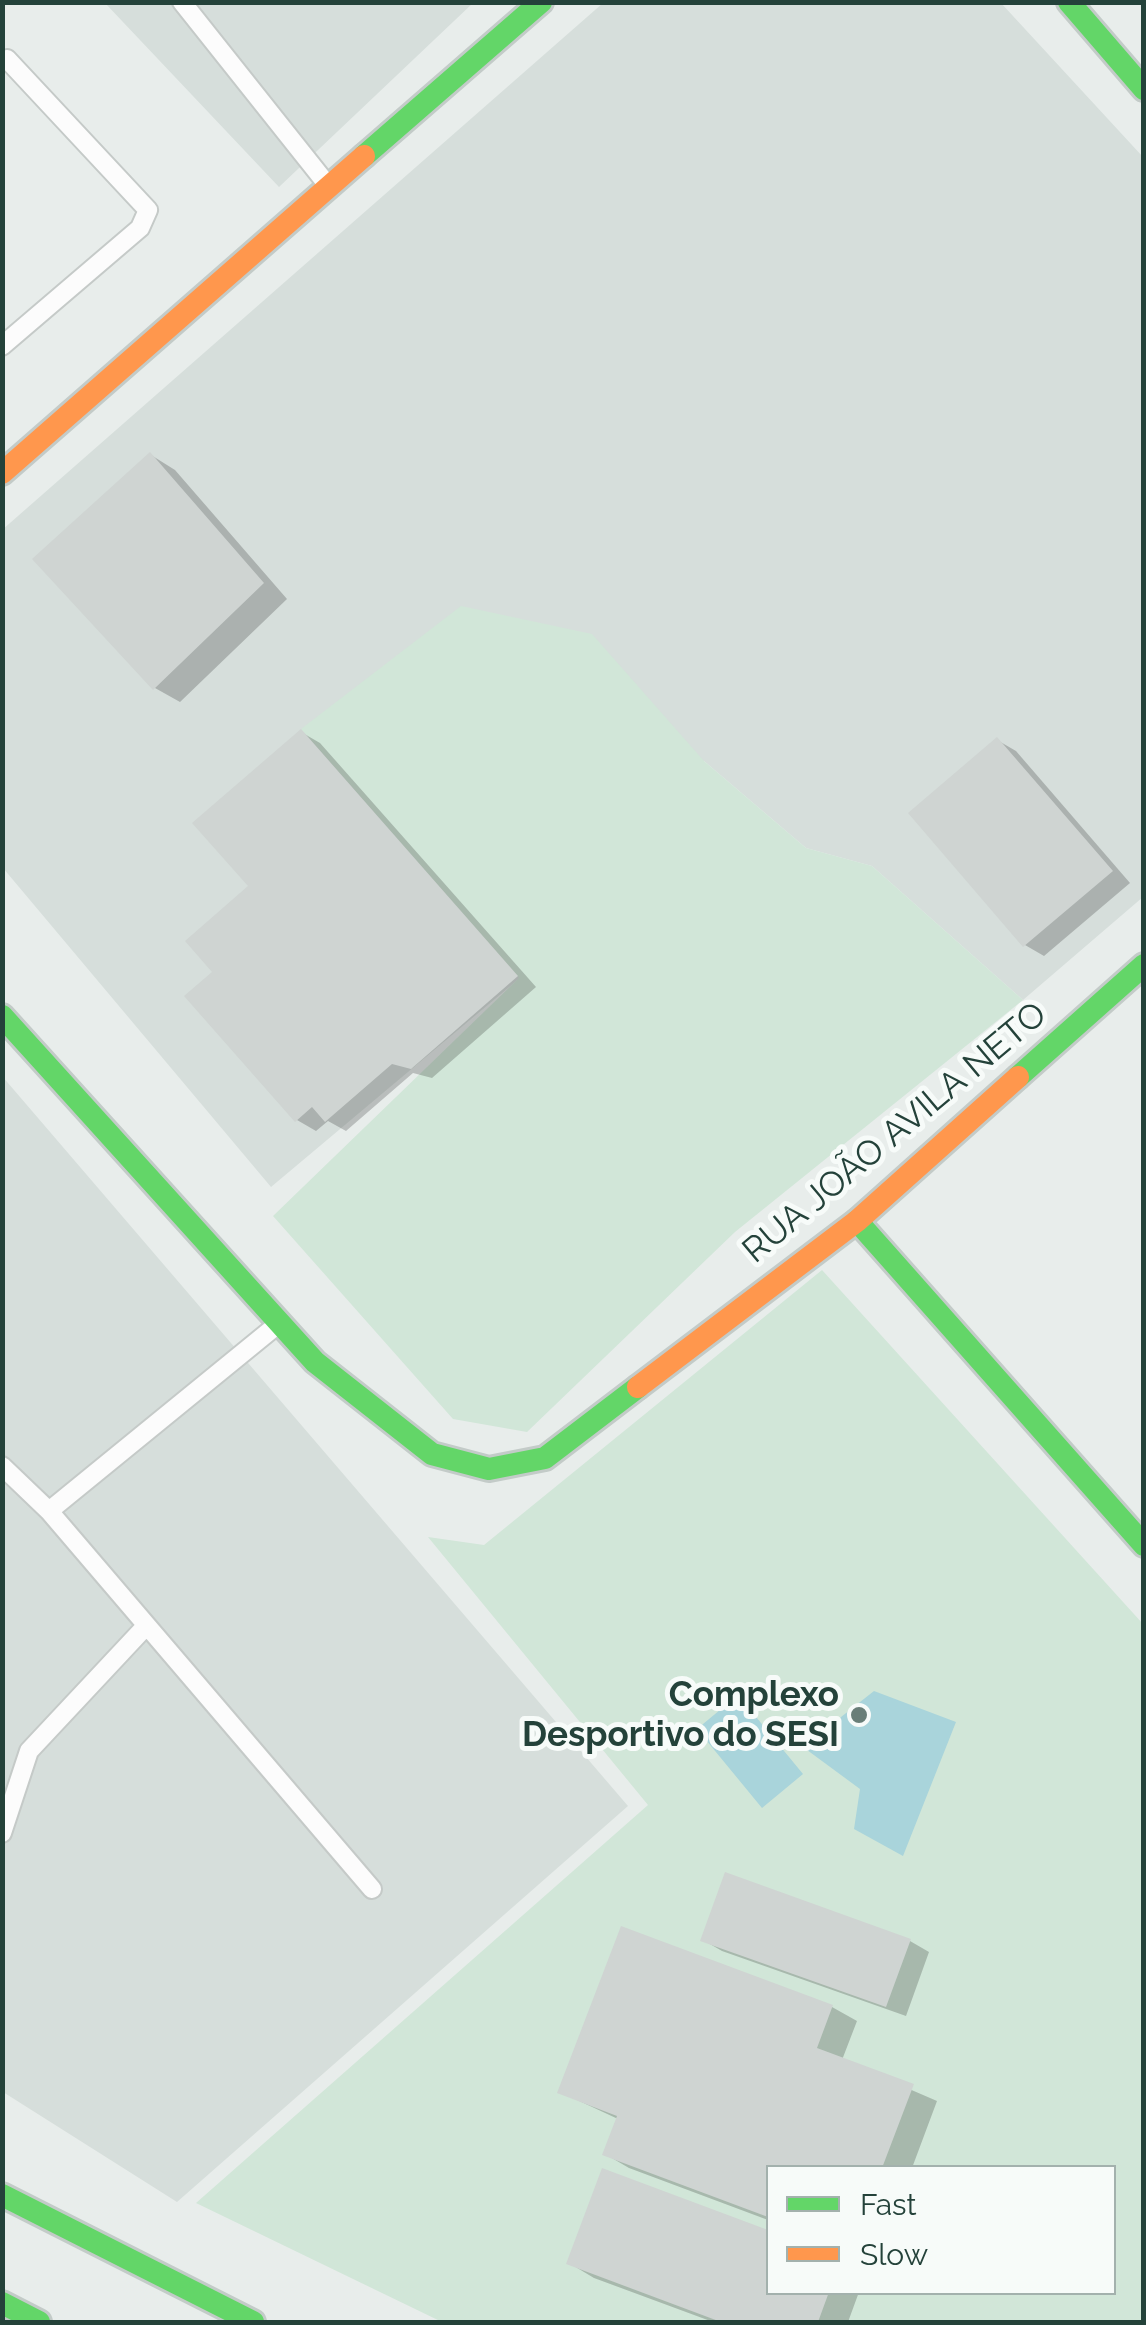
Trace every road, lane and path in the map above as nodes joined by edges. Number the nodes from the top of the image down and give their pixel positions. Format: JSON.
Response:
{"nodes":[{"id":1,"x":182,"y":2,"type":"edge"},
{"id":2,"x":541,"y":2,"type":"edge"},
{"id":3,"x":1070,"y":2,"type":"edge"},
{"id":4,"x":7,"y":59,"type":"dead end"},
{"id":5,"x":1144,"y":89,"type":"edge"},
{"id":6,"x":330,"y":187,"type":"junction"},
{"id":7,"x":2,"y":346,"type":"edge"},
{"id":8,"x":2,"y":474,"type":"edge"},
{"id":9,"x":1144,"y":964,"type":"edge"},
{"id":10,"x":2,"y":1016,"type":"edge"},
{"id":11,"x":857,"y":1221,"type":"junction"},
{"id":12,"x":280,"y":1323,"type":"junction"},
{"id":13,"x":2,"y":1466,"type":"edge"},
{"id":14,"x":50,"y":1511,"type":"junction"},
{"id":15,"x":1144,"y":1545,"type":"edge"},
{"id":16,"x":146,"y":1626,"type":"junction"},
{"id":17,"x":2,"y":1833,"type":"edge"},
{"id":18,"x":372,"y":1889,"type":"dead end"},
{"id":19,"x":2,"y":2195,"type":"edge"},
{"id":20,"x":2,"y":2303,"type":"edge"},
{"id":21,"x":39,"y":2322,"type":"edge"},
{"id":22,"x":254,"y":2322,"type":"edge"}],
"edges":[{"from":1,"to":6,"type":"lane"},
{"from":2,"to":6,"type":"street"},
{"from":3,"to":5,"type":"street"},
{"from":4,"to":7,"type":"lane"},
{"from":6,"to":8,"type":"street"},
{"from":9,"to":11,"type":"street","name":"RUA JOÃO AVILA NETO"},
{"from":10,"to":12,"type":"street"},
{"from":11,"to":12,"type":"street","name":"RUA JOÃO AVILA NETO"},
{"from":11,"to":15,"type":"street"},
{"from":12,"to":14,"type":"lane"},
{"from":13,"to":14,"type":"lane"},
{"from":14,"to":16,"type":"lane"},
{"from":16,"to":17,"type":"lane"},
{"from":16,"to":18,"type":"lane"},
{"from":19,"to":22,"type":"street"},
{"from":20,"to":21,"type":"street"}]}
